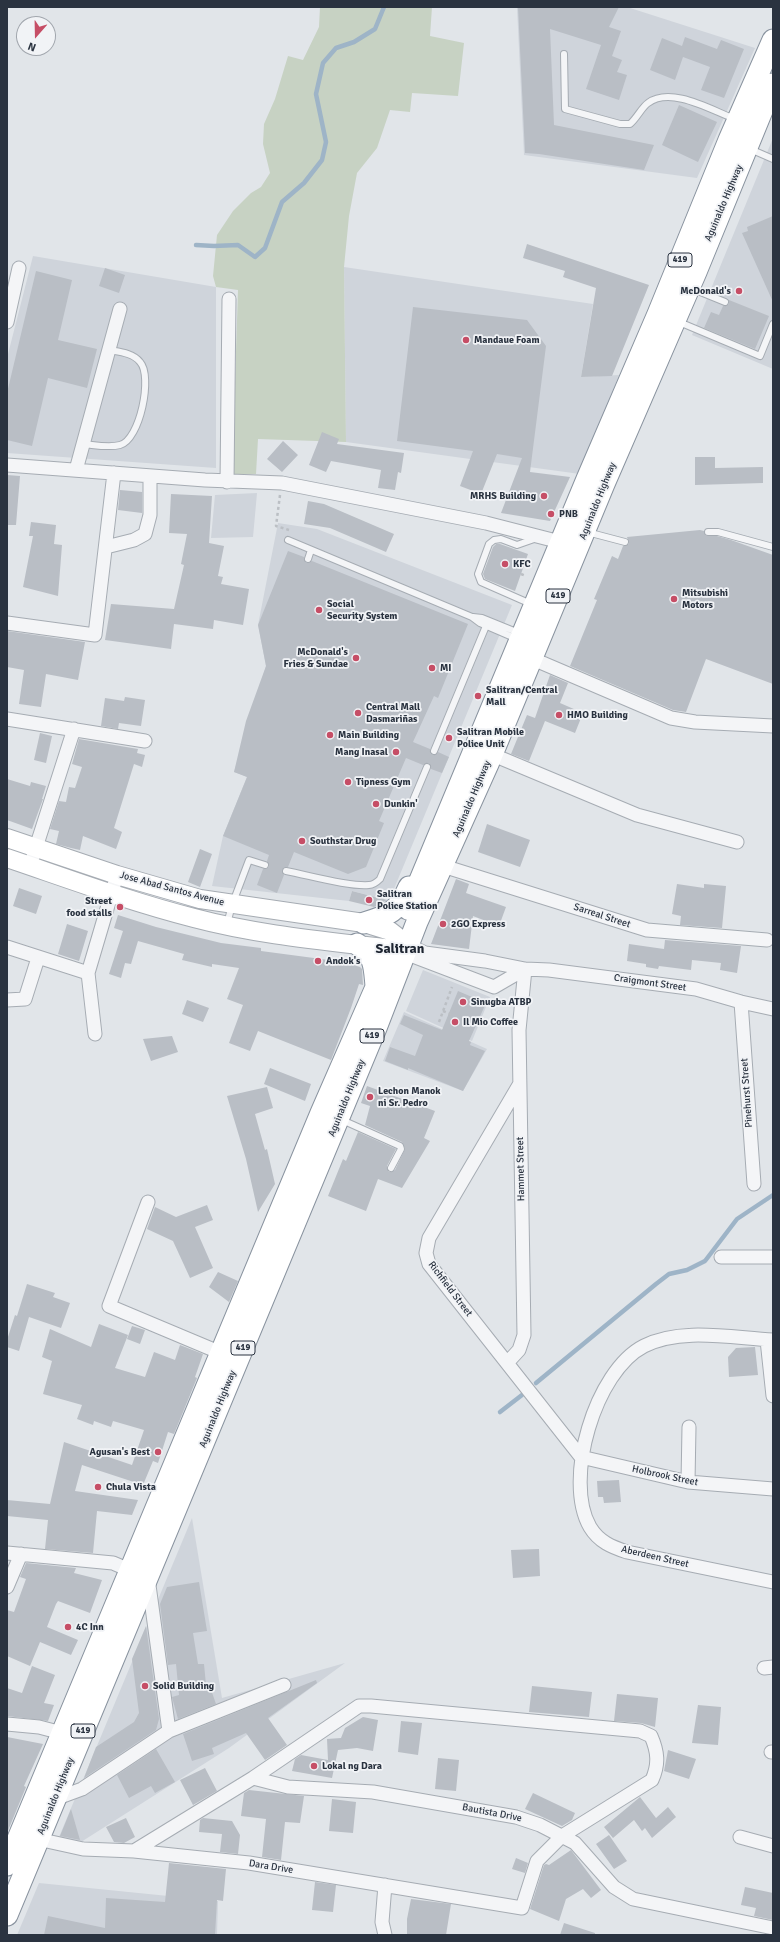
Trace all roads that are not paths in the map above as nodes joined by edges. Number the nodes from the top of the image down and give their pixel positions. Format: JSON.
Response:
{"nodes":[{"id":1,"x":773,"y":40,"type":"edge"},
{"id":2,"x":564,"y":54,"type":"dead end"},
{"id":3,"x":773,"y":84,"type":"edge"},
{"id":4,"x":747,"y":124,"type":"junction"},
{"id":5,"x":738,"y":144,"type":"junction"},
{"id":6,"x":773,"y":159,"type":"edge"},
{"id":7,"x":19,"y":268,"type":"dead end"},
{"id":8,"x":689,"y":288,"type":"junction"},
{"id":9,"x":229,"y":299,"type":"dead end"},
{"id":10,"x":725,"y":302,"type":"dead end"},
{"id":11,"x":120,"y":309,"type":"dead end"},
{"id":12,"x":667,"y":317,"type":"junction"},
{"id":13,"x":7,"y":322,"type":"edge"},
{"id":14,"x":771,"y":322,"type":"edge"},
{"id":15,"x":109,"y":350,"type":"junction"},
{"id":16,"x":83,"y":444,"type":"junction"},
{"id":17,"x":7,"y":465,"type":"edge"},
{"id":18,"x":76,"y":470,"type":"junction"},
{"id":19,"x":114,"y":473,"type":"junction"},
{"id":20,"x":150,"y":476,"type":"junction"},
{"id":21,"x":227,"y":482,"type":"junction"},
{"id":22,"x":708,"y":532,"type":"dead end"},
{"id":23,"x":567,"y":539,"type":"junction"},
{"id":24,"x":288,"y":540,"type":"dead end"},
{"id":25,"x":625,"y":542,"type":"dead end"},
{"id":26,"x":106,"y":547,"type":"junction"},
{"id":27,"x":773,"y":547,"type":"edge"},
{"id":28,"x":311,"y":550,"type":"junction"},
{"id":29,"x":308,"y":559,"type":"dead end"},
{"id":30,"x":534,"y":606,"type":"junction"},
{"id":31,"x":472,"y":617,"type":"junction"},
{"id":32,"x":7,"y":623,"type":"edge"},
{"id":33,"x":486,"y":626,"type":"junction"},
{"id":34,"x":527,"y":644,"type":"junction"},
{"id":35,"x":7,"y":719,"type":"edge"},
{"id":36,"x":773,"y":726,"type":"edge"},
{"id":37,"x":74,"y":729,"type":"junction"},
{"id":38,"x":145,"y":741,"type":"dead end"},
{"id":39,"x":434,"y":751,"type":"dead end"},
{"id":40,"x":491,"y":754,"type":"junction"},
{"id":41,"x":427,"y":767,"type":"dead end"},
{"id":42,"x":448,"y":811,"type":"junction"},
{"id":43,"x":7,"y":838,"type":"edge"},
{"id":44,"x":737,"y":842,"type":"dead end"},
{"id":45,"x":36,"y":847,"type":"junction"},
{"id":46,"x":7,"y":858,"type":"edge"},
{"id":47,"x":265,"y":865,"type":"dead end"},
{"id":48,"x":30,"y":866,"type":"junction"},
{"id":49,"x":443,"y":866,"type":"junction"},
{"id":50,"x":286,"y":871,"type":"dead end"},
{"id":51,"x":116,"y":875,"type":"junction"},
{"id":52,"x":111,"y":894,"type":"junction"},
{"id":53,"x":232,"y":905,"type":"junction"},
{"id":54,"x":364,"y":923,"type":"junction"},
{"id":55,"x":226,"y":926,"type":"junction"},
{"id":56,"x":767,"y":940,"type":"dead end"},
{"id":57,"x":357,"y":944,"type":"junction"},
{"id":58,"x":400,"y":945,"type":"junction"},
{"id":59,"x":7,"y":946,"type":"edge"},
{"id":60,"x":38,"y":958,"type":"junction"},
{"id":61,"x":525,"y":969,"type":"junction"},
{"id":62,"x":88,"y":973,"type":"junction"},
{"id":63,"x":376,"y":986,"type":"junction"},
{"id":64,"x":7,"y":1000,"type":"edge"},
{"id":65,"x":741,"y":1002,"type":"junction"},
{"id":66,"x":773,"y":1009,"type":"edge"},
{"id":67,"x":95,"y":1034,"type":"dead end"},
{"id":68,"x":519,"y":1085,"type":"junction"},
{"id":69,"x":330,"y":1116,"type":"junction"},
{"id":70,"x":392,"y":1168,"type":"dead end"},
{"id":71,"x":754,"y":1184,"type":"dead end"},
{"id":72,"x":148,"y":1202,"type":"dead end"},
{"id":73,"x":720,"y":1257,"type":"dead end"},
{"id":74,"x":773,"y":1257,"type":"edge"},
{"id":75,"x":770,"y":1340,"type":"edge"},
{"id":76,"x":221,"y":1353,"type":"junction"},
{"id":77,"x":507,"y":1363,"type":"junction"},
{"id":78,"x":773,"y":1396,"type":"edge"},
{"id":79,"x":688,"y":1426,"type":"dead end"},
{"id":80,"x":581,"y":1457,"type":"junction"},
{"id":81,"x":688,"y":1482,"type":"junction"},
{"id":82,"x":773,"y":1489,"type":"edge"},
{"id":83,"x":7,"y":1553,"type":"edge"},
{"id":84,"x":20,"y":1554,"type":"junction"},
{"id":85,"x":139,"y":1574,"type":"junction"},
{"id":86,"x":773,"y":1582,"type":"edge"},
{"id":87,"x":7,"y":1587,"type":"edge"},
{"id":88,"x":284,"y":1685,"type":"dead end"},
{"id":89,"x":7,"y":1724,"type":"edge"},
{"id":90,"x":169,"y":1730,"type":"junction"},
{"id":91,"x":62,"y":1733,"type":"junction"},
{"id":92,"x":253,"y":1778,"type":"junction"},
{"id":93,"x":55,"y":1799,"type":"junction"},
{"id":94,"x":562,"y":1836,"type":"junction"},
{"id":95,"x":30,"y":1837,"type":"junction"},
{"id":96,"x":740,"y":1837,"type":"dead end"},
{"id":97,"x":773,"y":1846,"type":"edge"},
{"id":98,"x":134,"y":1851,"type":"junction"},
{"id":99,"x":7,"y":1865,"type":"edge"},
{"id":100,"x":385,"y":1885,"type":"junction"},
{"id":101,"x":7,"y":1915,"type":"edge"},
{"id":102,"x":773,"y":1928,"type":"edge"},
{"id":103,"x":385,"y":1935,"type":"edge"}],
"edges":[{"from":1,"to":4,"type":"highway","name":"Aguinaldo Highway","number":"419"},
{"from":2,"to":4,"type":"lane"},
{"from":3,"to":4,"type":"highway","name":"Aguinaldo Highway","number":"419"},
{"from":4,"to":5,"type":"highway","name":"Aguinaldo Highway","number":"419"},
{"from":5,"to":6,"type":"lane"},
{"from":5,"to":8,"type":"highway","name":"Aguinaldo Highway","number":"419"},
{"from":5,"to":12,"type":"highway","name":"Aguinaldo Highway","number":"419"},
{"from":7,"to":13,"type":"street"},
{"from":8,"to":10,"type":"lane"},
{"from":8,"to":12,"type":"highway","name":"Aguinaldo Highway","number":"419"},
{"from":9,"to":21,"type":"street"},
{"from":11,"to":15,"type":"street"},
{"from":12,"to":14,"type":"lane"},
{"from":12,"to":23,"type":"highway","name":"Aguinaldo Highway","number":"419"},
{"from":15,"to":16,"type":"street"},
{"from":15,"to":16,"type":"lane"},
{"from":16,"to":18,"type":"street"},
{"from":17,"to":18,"type":"street"},
{"from":18,"to":19,"type":"street"},
{"from":19,"to":20,"type":"street"},
{"from":19,"to":26,"type":"street"},
{"from":20,"to":21,"type":"street"},
{"from":20,"to":26,"type":"street"},
{"from":21,"to":23,"type":"street"},
{"from":22,"to":27,"type":"lane"},
{"from":23,"to":25,"type":"lane"},
{"from":23,"to":30,"type":"highway","name":"Aguinaldo Highway","number":"419"},
{"from":23,"to":30,"type":"lane"},
{"from":23,"to":34,"type":"highway","name":"Aguinaldo Highway","number":"419"},
{"from":24,"to":28,"type":"lane"},
{"from":26,"to":32,"type":"street"},
{"from":28,"to":29,"type":"lane"},
{"from":28,"to":31,"type":"lane"},
{"from":30,"to":34,"type":"highway","name":"Aguinaldo Highway","number":"419"},
{"from":31,"to":33,"type":"lane"},
{"from":31,"to":34,"type":"lane"},
{"from":33,"to":34,"type":"lane"},
{"from":33,"to":39,"type":"lane"},
{"from":34,"to":36,"type":"street"},
{"from":34,"to":40,"type":"highway","name":"Aguinaldo Highway","number":"419"},
{"from":34,"to":42,"type":"highway","name":"Aguinaldo Highway","number":"419"},
{"from":35,"to":37,"type":"street"},
{"from":37,"to":38,"type":"street"},
{"from":37,"to":45,"type":"street"},
{"from":40,"to":44,"type":"street"},
{"from":40,"to":49,"type":"highway","name":"Aguinaldo Highway","number":"419"},
{"from":41,"to":50,"type":"lane"},
{"from":42,"to":54,"type":"highway"},
{"from":42,"to":58,"type":"highway","name":"Aguinaldo Highway","number":"419"},
{"from":43,"to":45,"type":"main road","name":"Jose Abad Santos Avenue"},
{"from":45,"to":48,"type":"street"},
{"from":45,"to":51,"type":"main road","name":"Jose Abad Santos Avenue"},
{"from":46,"to":48,"type":"main road","name":"Jose Abad Santos Avenue"},
{"from":47,"to":53,"type":"lane"},
{"from":48,"to":52,"type":"main road","name":"Jose Abad Santos Avenue"},
{"from":49,"to":56,"type":"street","name":"Sarreal Street"},
{"from":49,"to":58,"type":"highway","name":"Aguinaldo Highway","number":"419"},
{"from":51,"to":52,"type":"street"},
{"from":51,"to":53,"type":"main road","name":"Jose Abad Santos Avenue"},
{"from":52,"to":55,"type":"main road","name":"Jose Abad Santos Avenue"},
{"from":52,"to":62,"type":"street"},
{"from":53,"to":54,"type":"main road","name":"Jose Abad Santos Avenue"},
{"from":53,"to":55,"type":"lane"},
{"from":54,"to":58,"type":"main road","name":"Jose Abad Santos Avenue"},
{"from":55,"to":57,"type":"main road","name":"Jose Abad Santos Avenue"},
{"from":57,"to":58,"type":"main road","name":"Jose Abad Santos Avenue"},
{"from":57,"to":63,"type":"highway"},
{"from":58,"to":61,"type":"street","name":"Craigmont Street"},
{"from":58,"to":61,"type":"street"},
{"from":58,"to":63,"type":"highway","name":"Aguinaldo Highway","number":"419"},
{"from":58,"to":69,"type":"highway","name":"Aguinaldo Highway","number":"419"},
{"from":59,"to":60,"type":"street"},
{"from":60,"to":62,"type":"street"},
{"from":60,"to":64,"type":"street"},
{"from":61,"to":65,"type":"street","name":"Craigmont Street"},
{"from":61,"to":68,"type":"street","name":"Hammet Street"},
{"from":62,"to":67,"type":"street"},
{"from":63,"to":69,"type":"highway","name":"Aguinaldo Highway","number":"419"},
{"from":65,"to":66,"type":"street","name":"Craigmont Street"},
{"from":65,"to":71,"type":"street","name":"Pinehurst Street"},
{"from":68,"to":77,"type":"street","name":"Hammet Street"},
{"from":68,"to":77,"type":"street","name":"Richfield Street"},
{"from":69,"to":70,"type":"lane"},
{"from":69,"to":76,"type":"highway","name":"Aguinaldo Highway","number":"419"},
{"from":69,"to":85,"type":"highway","name":"Aguinaldo Highway","number":"419"},
{"from":72,"to":76,"type":"street"},
{"from":73,"to":74,"type":"street"},
{"from":75,"to":78,"type":"street"},
{"from":75,"to":80,"type":"street","name":"Aberdeen Street"},
{"from":76,"to":85,"type":"highway","name":"Aguinaldo Highway","number":"419"},
{"from":77,"to":80,"type":"street","name":"Richfield Street"},
{"from":79,"to":81,"type":"street"},
{"from":80,"to":81,"type":"street","name":"Holbrook Street"},
{"from":80,"to":86,"type":"street","name":"Aberdeen Street"},
{"from":81,"to":82,"type":"street","name":"Holbrook Street"},
{"from":83,"to":84,"type":"street"},
{"from":84,"to":85,"type":"street"},
{"from":84,"to":87,"type":"street"},
{"from":85,"to":90,"type":"street"},
{"from":85,"to":91,"type":"highway","name":"Aguinaldo Highway","number":"419"},
{"from":85,"to":93,"type":"highway","name":"Aguinaldo Highway","number":"419"},
{"from":88,"to":90,"type":"street"},
{"from":89,"to":91,"type":"street"},
{"from":90,"to":93,"type":"street"},
{"from":91,"to":95,"type":"highway","name":"Aguinaldo Highway","number":"419"},
{"from":92,"to":94,"type":"street","name":"Bautista Drive"},
{"from":92,"to":94,"type":"street"},
{"from":92,"to":98,"type":"street"},
{"from":93,"to":95,"type":"highway","name":"Aguinaldo Highway","number":"419"},
{"from":94,"to":100,"type":"street","name":"Dara Drive"},
{"from":94,"to":102,"type":"street","name":"Bautista Drive"},
{"from":95,"to":98,"type":"street","name":"Dara Drive"},
{"from":95,"to":99,"type":"highway","name":"Aguinaldo Highway","number":"419"},
{"from":95,"to":101,"type":"highway","name":"Aguinaldo Highway","number":"419"},
{"from":96,"to":97,"type":"street"},
{"from":98,"to":100,"type":"street","name":"Dara Drive"},
{"from":100,"to":103,"type":"street"}]}
